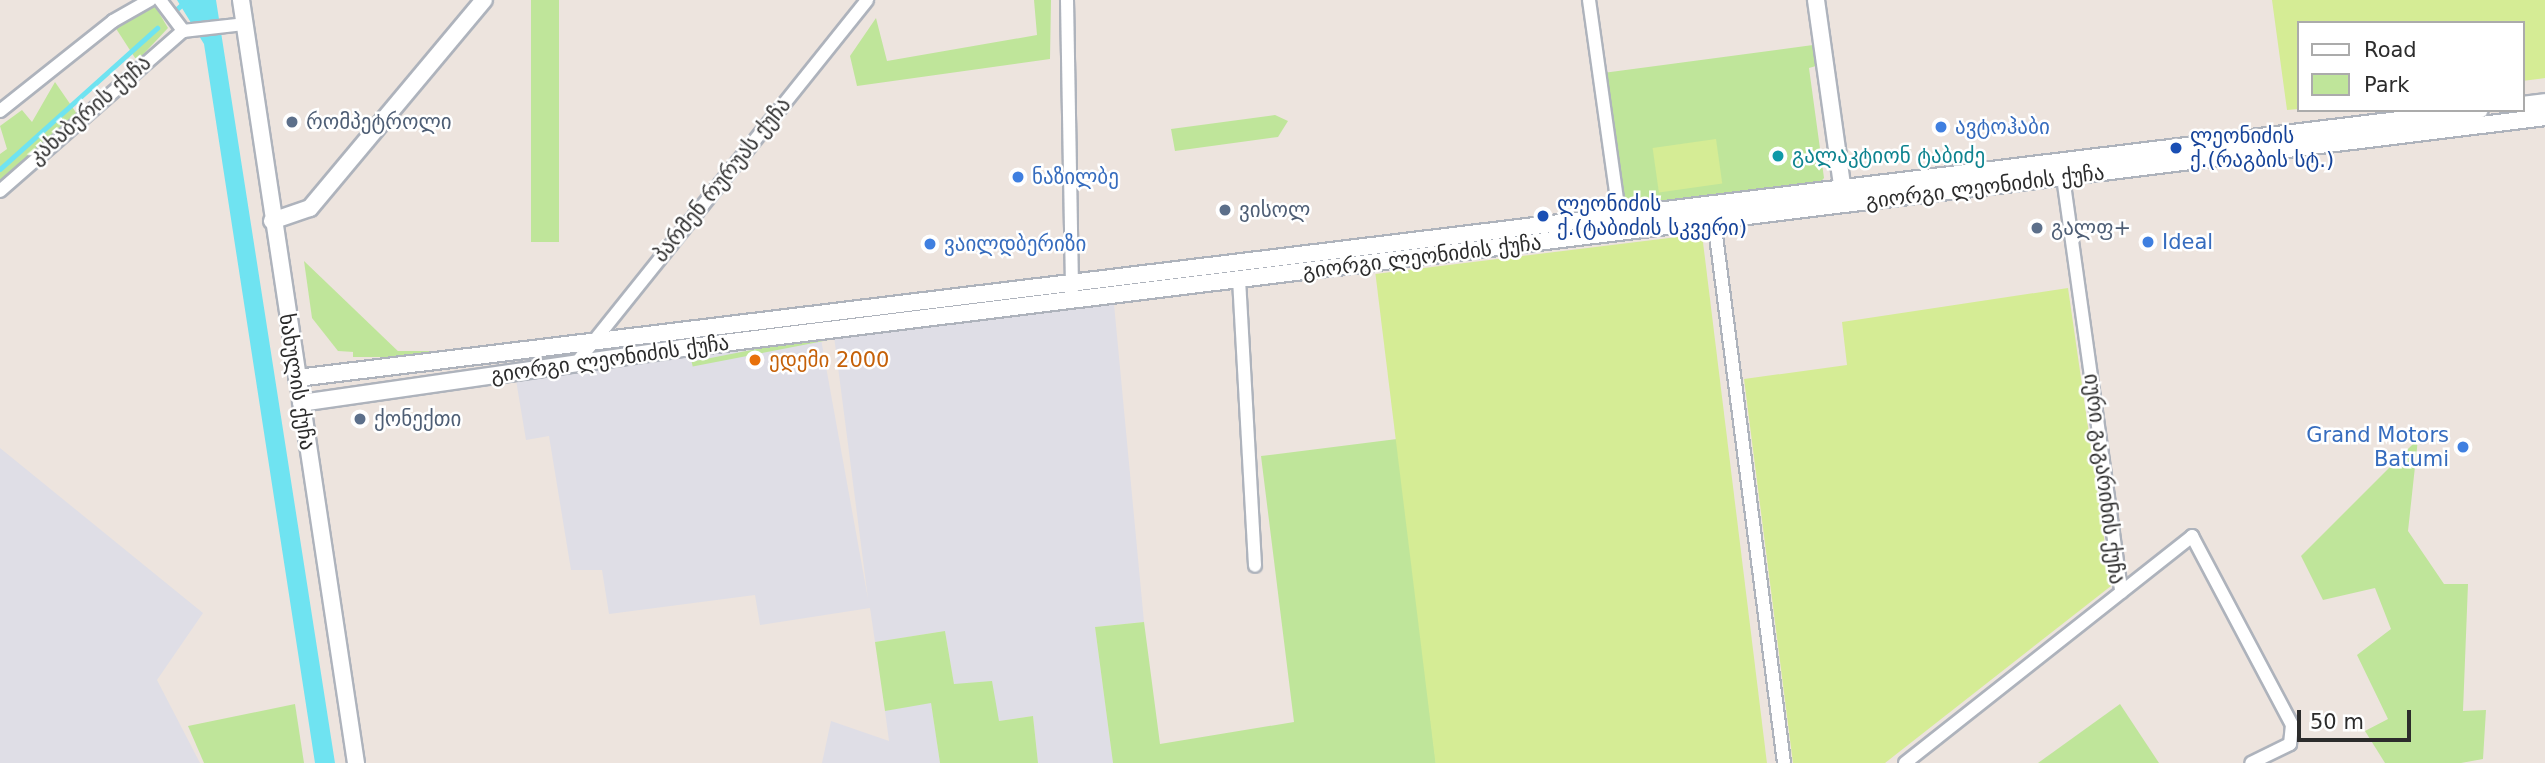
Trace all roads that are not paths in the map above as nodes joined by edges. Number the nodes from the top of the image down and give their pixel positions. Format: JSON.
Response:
{"nodes":[{"id":1,"x":150,"y":0,"type":"edge"},
{"id":2,"x":160,"y":0,"type":"edge"},
{"id":3,"x":241,"y":0,"type":"edge"},
{"id":4,"x":484,"y":0,"type":"edge"},
{"id":5,"x":867,"y":0,"type":"edge"},
{"id":6,"x":1067,"y":0,"type":"edge"},
{"id":7,"x":1589,"y":0,"type":"edge"},
{"id":8,"x":1816,"y":0,"type":"edge"},
{"id":9,"x":244,"y":24,"type":"junction"},
{"id":10,"x":189,"y":32,"type":"junction"},
{"id":11,"x":2545,"y":102,"type":"edge"},
{"id":12,"x":2524,"y":105,"type":"edge"},
{"id":13,"x":0,"y":111,"type":"edge"},
{"id":14,"x":2465,"y":112,"type":"edge"},
{"id":15,"x":2545,"y":117,"type":"edge"},
{"id":16,"x":2063,"y":177,"type":"junction"},
{"id":17,"x":0,"y":191,"type":"edge"},
{"id":18,"x":1844,"y":197,"type":"junction"},
{"id":19,"x":1714,"y":220,"type":"junction"},
{"id":20,"x":272,"y":221,"type":"junction"},
{"id":21,"x":1620,"y":224,"type":"junction"},
{"id":22,"x":1239,"y":279,"type":"junction"},
{"id":23,"x":1072,"y":292,"type":"junction"},
{"id":24,"x":593,"y":344,"type":"junction"},
{"id":25,"x":578,"y":361,"type":"junction"},
{"id":26,"x":297,"y":378,"type":"junction"},
{"id":27,"x":301,"y":403,"type":"junction"},
{"id":28,"x":1255,"y":566,"type":"dead end"},
{"id":29,"x":2121,"y":592,"type":"junction"},
{"id":30,"x":356,"y":763,"type":"edge"},
{"id":31,"x":1784,"y":763,"type":"edge"},
{"id":32,"x":1905,"y":763,"type":"edge"},
{"id":33,"x":2251,"y":763,"type":"edge"}],
"edges":[{"from":1,"to":13,"type":"street"},
{"from":2,"to":10,"type":"street"},
{"from":3,"to":9,"type":"main road","name":"ხახულის ქუჩა"},
{"from":4,"to":20,"type":"main road"},
{"from":5,"to":24,"type":"street","name":"პარმენ რურუას ქუჩა"},
{"from":6,"to":23,"type":"street"},
{"from":7,"to":21,"type":"street"},
{"from":8,"to":18,"type":"main road"},
{"from":9,"to":10,"type":"street"},
{"from":9,"to":20,"type":"main road","name":"ხახულის ქუჩა"},
{"from":10,"to":17,"type":"street","name":"კახაბერის ქუჩა"},
{"from":11,"to":12,"type":"main road"},
{"from":14,"to":18,"type":"main road","name":"გიორგი ლეონიძის ქუჩა"},
{"from":15,"to":16,"type":"main road","name":"გიორგი ლეონიძის ქუჩა"},
{"from":16,"to":18,"type":"main road","name":"გიორგი ლეონიძის ქუჩა"},
{"from":16,"to":29,"type":"street","name":"იური გაგარინის ქუჩა"},
{"from":18,"to":19,"type":"main road","name":"გიორგი ლეონიძის ქუჩა"},
{"from":18,"to":21,"type":"main road","name":"გიორგი ლეონიძის ქუჩა"},
{"from":19,"to":21,"type":"main road","name":"გიორგი ლეონიძის ქუჩა"},
{"from":19,"to":31,"type":"street"},
{"from":20,"to":26,"type":"main road","name":"ხახულის ქუჩა"},
{"from":21,"to":22,"type":"main road","name":"გიორგი ლეონიძის ქუჩა"},
{"from":21,"to":23,"type":"main road","name":"გიორგი ლეონიძის ქუჩა"},
{"from":22,"to":23,"type":"main road","name":"გიორგი ლეონიძის ქუჩა"},
{"from":22,"to":28,"type":"street"},
{"from":23,"to":24,"type":"main road","name":"გიორგი ლეონიძის ქუჩა"},
{"from":23,"to":25,"type":"main road","name":"გიორგი ლეონიძის ქუჩა"},
{"from":24,"to":25,"type":"street","name":"პარმენ რურუას ქუჩა"},
{"from":24,"to":26,"type":"main road","name":"გიორგი ლეონიძის ქუჩა"},
{"from":25,"to":27,"type":"main road","name":"გიორგი ლეონიძის ქუჩა"},
{"from":26,"to":27,"type":"main road","name":"ხახულის ქუჩა"},
{"from":27,"to":30,"type":"main road","name":"ხახულის ქუჩა"},
{"from":29,"to":32,"type":"street","name":"იური გაგარინის ქუჩა"},
{"from":29,"to":33,"type":"street"}]}
